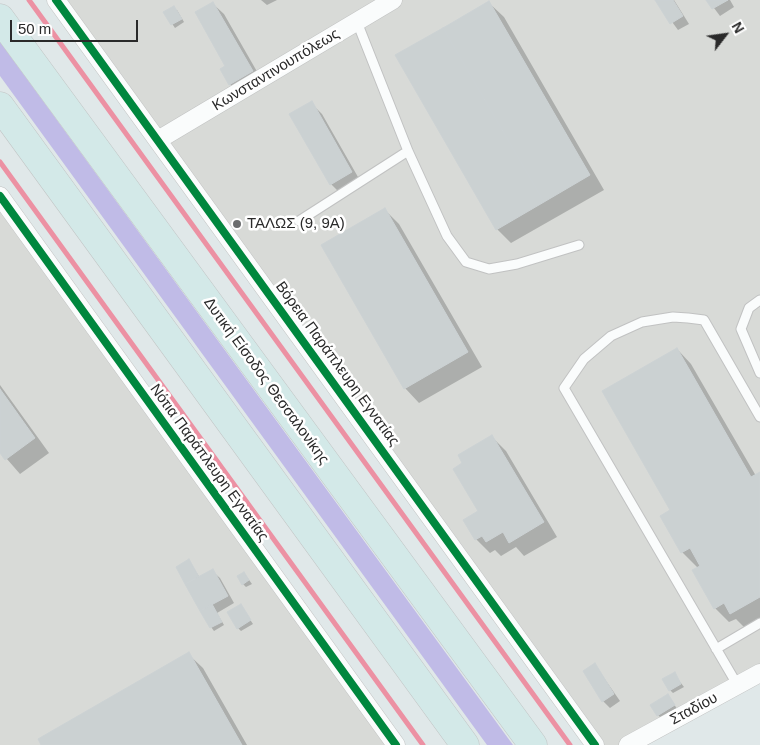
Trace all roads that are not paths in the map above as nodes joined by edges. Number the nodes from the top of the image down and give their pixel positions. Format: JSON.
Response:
{"nodes":[{"id":1,"x":56,"y":0,"type":"edge"},
{"id":2,"x":393,"y":0,"type":"edge"},
{"id":3,"x":0,"y":18,"type":"edge"},
{"id":4,"x":357,"y":22,"type":"junction"},
{"id":5,"x":0,"y":106,"type":"edge"},
{"id":6,"x":158,"y":140,"type":"junction"},
{"id":7,"x":408,"y":151,"type":"junction"},
{"id":8,"x":2,"y":202,"type":"edge"},
{"id":9,"x":299,"y":221,"type":"dead end"},
{"id":10,"x":579,"y":245,"type":"dead end"},
{"id":11,"x":760,"y":300,"type":"edge"},
{"id":12,"x":760,"y":372,"type":"edge"},
{"id":13,"x":760,"y":417,"type":"edge"},
{"id":14,"x":760,"y":623,"type":"edge"},
{"id":15,"x":716,"y":649,"type":"junction"},
{"id":16,"x":760,"y":673,"type":"edge"},
{"id":17,"x":738,"y":686,"type":"junction"},
{"id":18,"x":396,"y":745,"type":"edge"},
{"id":19,"x":465,"y":745,"type":"edge"},
{"id":20,"x":533,"y":745,"type":"edge"},
{"id":21,"x":595,"y":745,"type":"edge"},
{"id":22,"x":628,"y":745,"type":"edge"}],
"edges":[{"from":1,"to":6,"type":"street","name":"Βόρεια Παράπλευρη Εγνατίας"},
{"from":2,"to":4,"type":"street","name":"Κωνσταντινουπόλεως"},
{"from":3,"to":20,"type":"highway","name":"Δυτική Είσοδος Θεσσαλονίκης"},
{"from":4,"to":6,"type":"street","name":"Κωνσταντινουπόλεως"},
{"from":4,"to":7,"type":"lane"},
{"from":5,"to":19,"type":"highway"},
{"from":6,"to":21,"type":"street","name":"Βόρεια Παράπλευρη Εγνατίας"},
{"from":7,"to":9,"type":"lane"},
{"from":7,"to":10,"type":"lane"},
{"from":8,"to":18,"type":"street","name":"Νότια Παράπλευρη Εγνατίας"},
{"from":11,"to":12,"type":"lane"},
{"from":13,"to":15,"type":"lane"},
{"from":14,"to":15,"type":"lane"},
{"from":15,"to":17,"type":"lane"},
{"from":16,"to":17,"type":"street","name":"Σταδίου"},
{"from":17,"to":22,"type":"street","name":"Σταδίου"}]}
